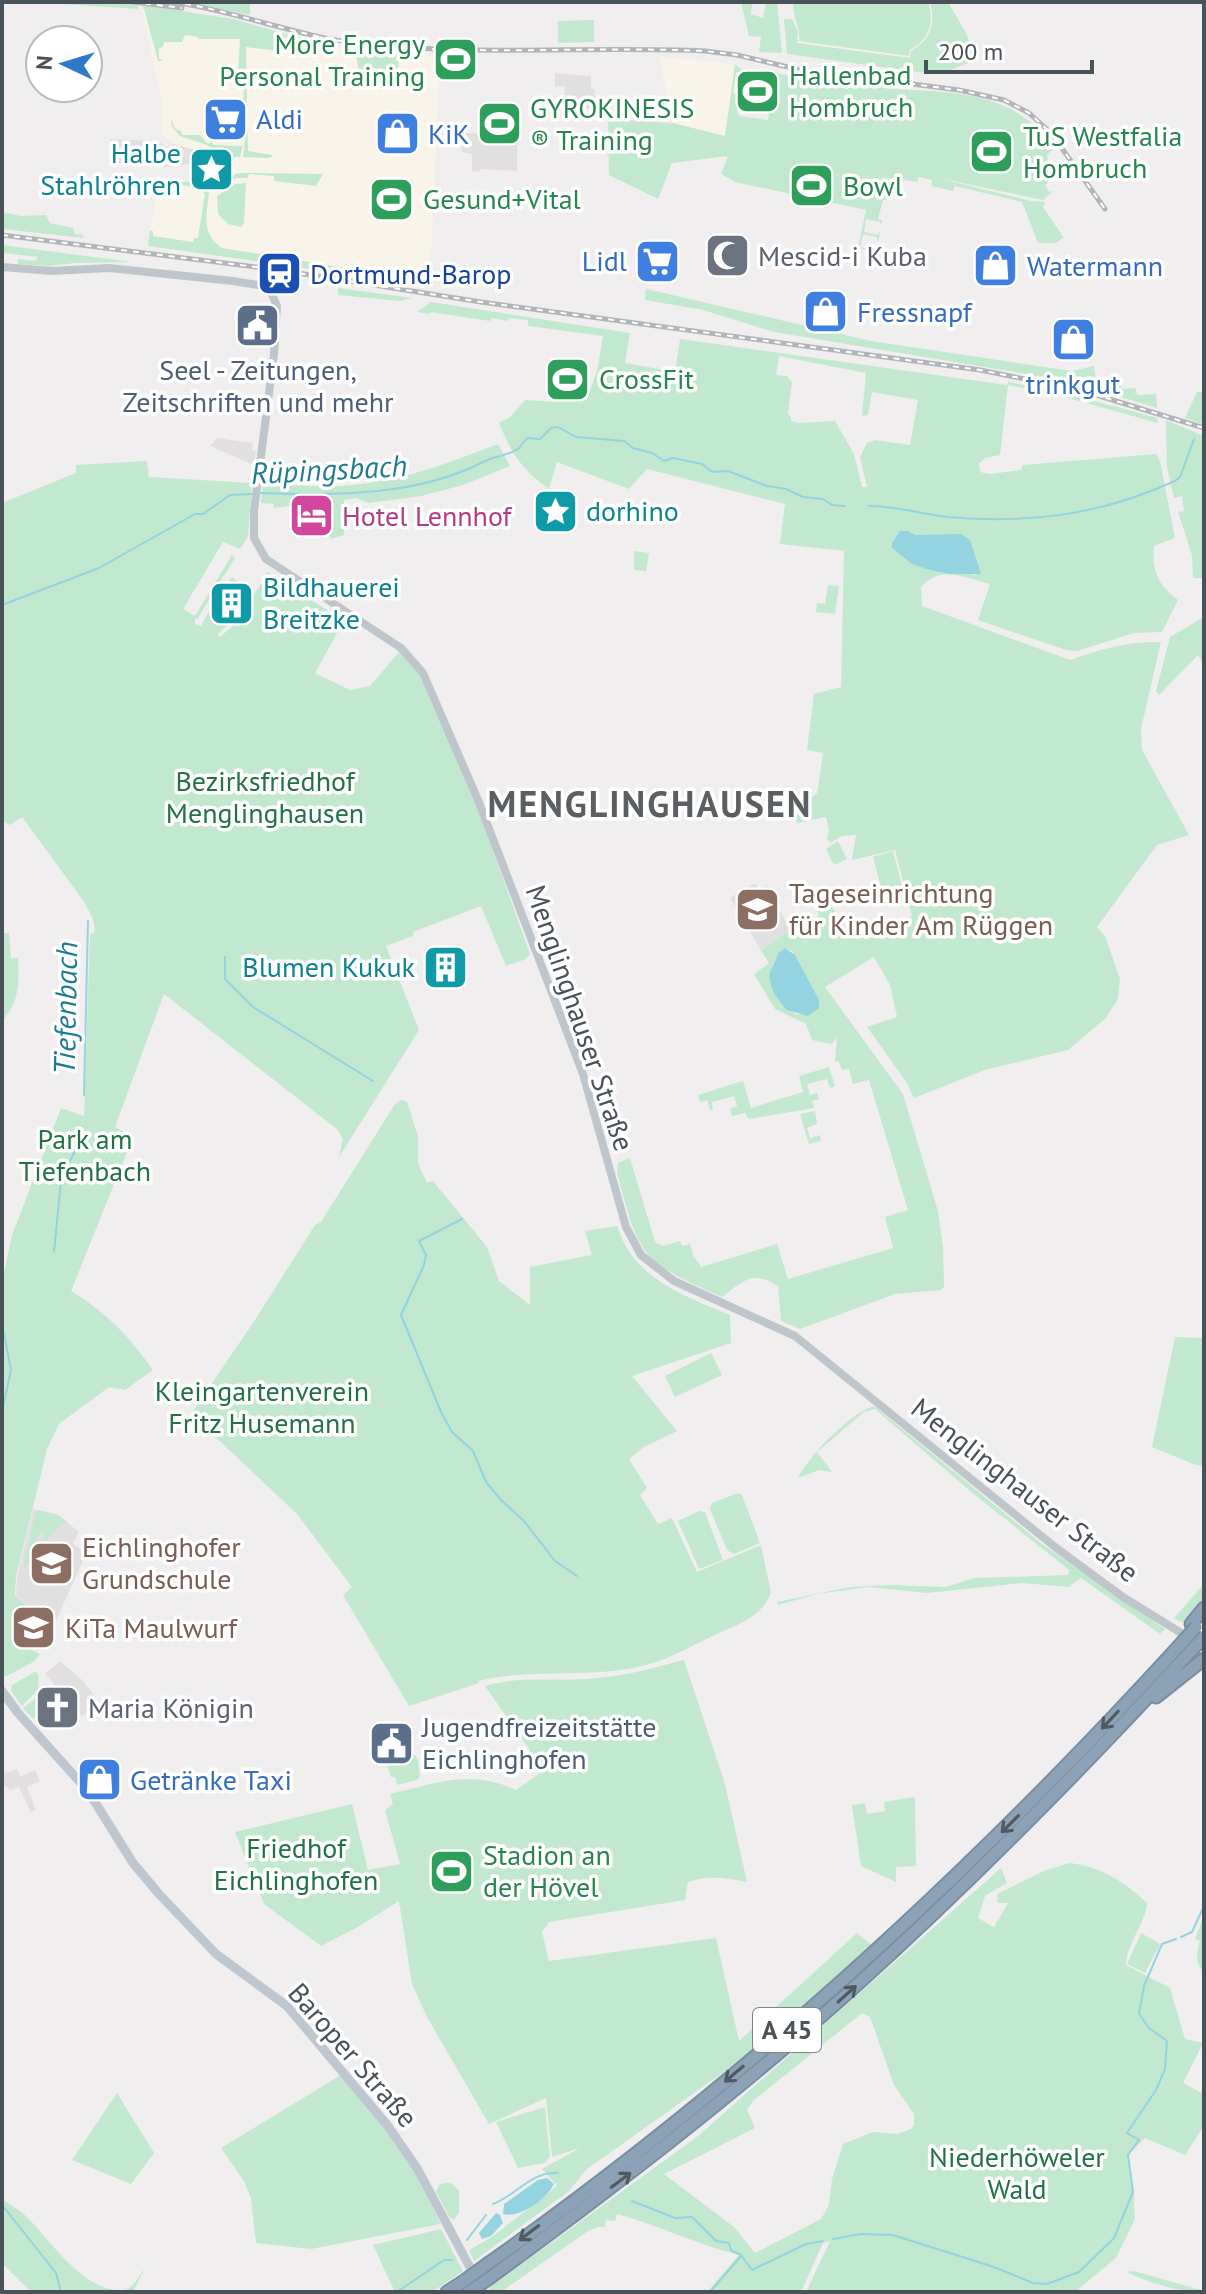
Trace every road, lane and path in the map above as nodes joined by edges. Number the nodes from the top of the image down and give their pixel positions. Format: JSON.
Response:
{"nodes":[{"id":1,"x":2,"y":267,"type":"edge"},
{"id":2,"x":1204,"y":1608,"type":"edge"},
{"id":3,"x":1199,"y":1626,"type":"edge"},
{"id":4,"x":1204,"y":1647,"type":"edge"},
{"id":5,"x":1178,"y":1650,"type":"junction"},
{"id":6,"x":1202,"y":1660,"type":"edge"},
{"id":7,"x":2,"y":1691,"type":"edge"},
{"id":8,"x":1114,"y":1735,"type":"junction"},
{"id":9,"x":465,"y":2287,"type":"edge"},
{"id":10,"x":447,"y":2292,"type":"edge"},
{"id":11,"x":483,"y":2292,"type":"edge"}],
"edges":[{"from":1,"to":4,"type":"street","name":"Menglinghauser Straße"},
{"from":2,"to":3,"type":"highway"},
{"from":3,"to":5,"type":"highway","number":"A 45","bridge":true},
{"from":3,"to":5,"type":"highway","bridge":true},
{"from":5,"to":8,"type":"highway","number":"A 45"},
{"from":5,"to":9,"type":"highway","number":"A 45","one_way":true,"bridge":true},
{"from":6,"to":8,"type":"highway"},
{"from":7,"to":11,"type":"main road","name":"Baroper Straße"},
{"from":9,"to":8,"type":"highway","number":"A 45","one_way":true,"bridge":true},
{"from":9,"to":10,"type":"highway","number":"A 45"}]}
